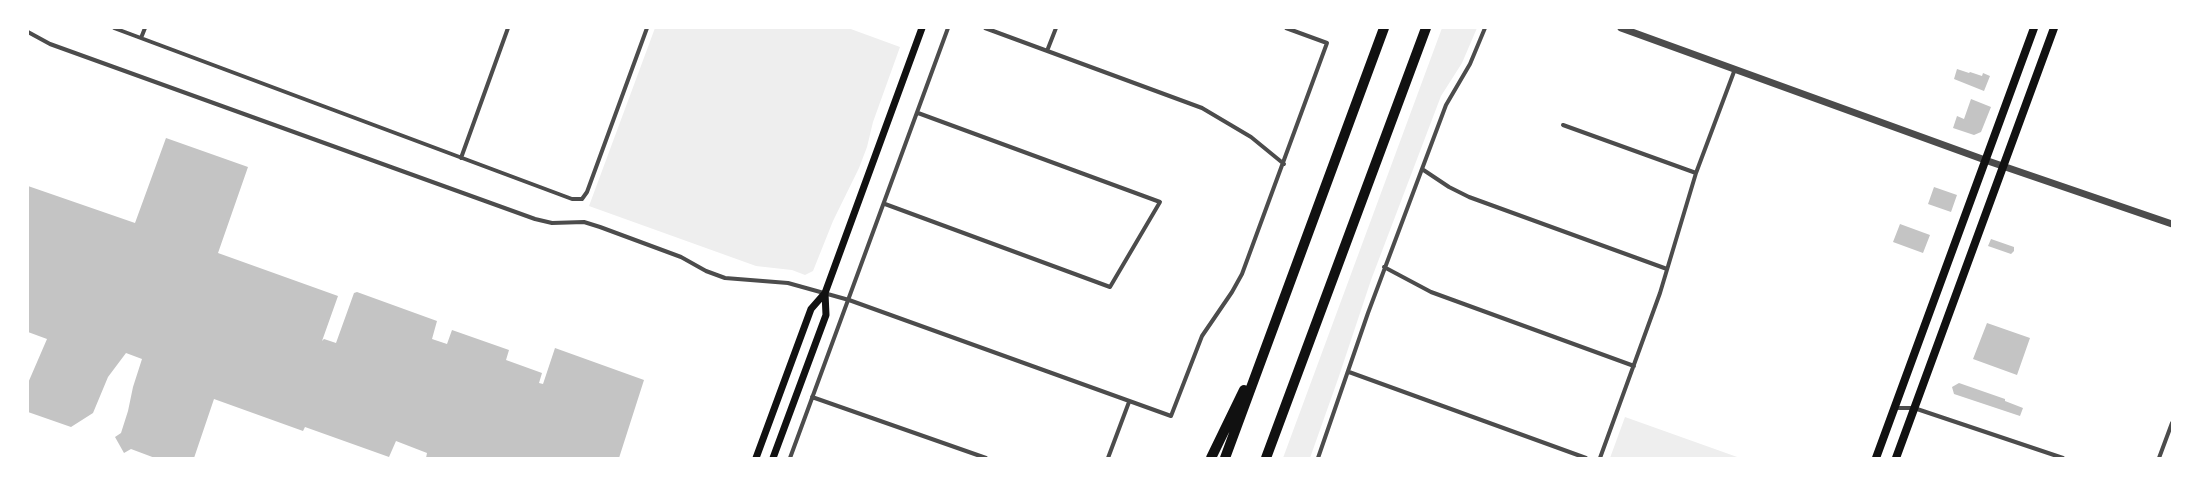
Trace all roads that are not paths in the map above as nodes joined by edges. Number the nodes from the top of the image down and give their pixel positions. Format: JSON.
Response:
{"nodes":[{"id":1,"x":114,"y":28,"type":"edge"},
{"id":2,"x":145,"y":28,"type":"edge"},
{"id":3,"x":508,"y":28,"type":"edge"},
{"id":4,"x":647,"y":28,"type":"edge"},
{"id":5,"x":922,"y":28,"type":"edge"},
{"id":6,"x":948,"y":28,"type":"edge"},
{"id":7,"x":985,"y":28,"type":"edge"},
{"id":8,"x":1056,"y":28,"type":"edge"},
{"id":9,"x":1286,"y":28,"type":"edge"},
{"id":10,"x":1384,"y":28,"type":"edge"},
{"id":11,"x":1426,"y":28,"type":"edge"},
{"id":12,"x":1485,"y":28,"type":"edge"},
{"id":13,"x":1621,"y":28,"type":"edge"},
{"id":14,"x":2034,"y":28,"type":"edge"},
{"id":15,"x":2054,"y":28,"type":"edge"},
{"id":16,"x":28,"y":32,"type":"edge"},
{"id":17,"x":141,"y":38,"type":"junction"},
{"id":18,"x":1047,"y":50,"type":"junction"},
{"id":19,"x":1734,"y":69,"type":"junction"},
{"id":20,"x":918,"y":113,"type":"junction"},
{"id":21,"x":1563,"y":125,"type":"dead end"},
{"id":22,"x":461,"y":158,"type":"junction"},
{"id":23,"x":1985,"y":160,"type":"junction"},
{"id":24,"x":1284,"y":164,"type":"junction"},
{"id":25,"x":2003,"y":166,"type":"junction"},
{"id":26,"x":1422,"y":169,"type":"junction"},
{"id":27,"x":1696,"y":173,"type":"junction"},
{"id":28,"x":885,"y":204,"type":"junction"},
{"id":29,"x":2172,"y":224,"type":"edge"},
{"id":30,"x":1384,"y":267,"type":"junction"},
{"id":31,"x":1667,"y":269,"type":"junction"},
{"id":32,"x":825,"y":293,"type":"junction"},
{"id":33,"x":849,"y":300,"type":"junction"},
{"id":34,"x":1267,"y":343,"type":"junction"},
{"id":35,"x":1634,"y":366,"type":"junction"},
{"id":36,"x":1349,"y":372,"type":"junction"},
{"id":37,"x":1291,"y":389,"type":"junction"},
{"id":38,"x":812,"y":397,"type":"junction"},
{"id":39,"x":1129,"y":402,"type":"junction"},
{"id":40,"x":1894,"y":408,"type":"junction"},
{"id":41,"x":1914,"y":408,"type":"junction"},
{"id":42,"x":2172,"y":423,"type":"edge"},
{"id":43,"x":756,"y":458,"type":"edge"},
{"id":44,"x":773,"y":458,"type":"edge"},
{"id":45,"x":790,"y":458,"type":"edge"},
{"id":46,"x":986,"y":458,"type":"edge"},
{"id":47,"x":1108,"y":458,"type":"edge"},
{"id":48,"x":1211,"y":458,"type":"edge"},
{"id":49,"x":1225,"y":458,"type":"edge"},
{"id":50,"x":1266,"y":458,"type":"edge"},
{"id":51,"x":1271,"y":458,"type":"edge"},
{"id":52,"x":1318,"y":458,"type":"edge"},
{"id":53,"x":1586,"y":458,"type":"edge"},
{"id":54,"x":1600,"y":458,"type":"edge"},
{"id":55,"x":1876,"y":458,"type":"edge"},
{"id":56,"x":1896,"y":458,"type":"edge"},
{"id":57,"x":2063,"y":458,"type":"edge"},
{"id":58,"x":2159,"y":458,"type":"edge"}],
"edges":[{"from":1,"to":17,"type":"street"},
{"from":2,"to":17,"type":"street"},
{"from":3,"to":22,"type":"street"},
{"from":4,"to":22,"type":"street"},
{"from":5,"to":32,"type":"main road"},
{"from":6,"to":20,"type":"street"},
{"from":7,"to":18,"type":"street"},
{"from":8,"to":18,"type":"street"},
{"from":9,"to":24,"type":"street"},
{"from":10,"to":34,"type":"highway"},
{"from":11,"to":37,"type":"highway"},
{"from":12,"to":26,"type":"street"},
{"from":13,"to":19,"type":"street"},
{"from":14,"to":23,"type":"main road"},
{"from":15,"to":25,"type":"main road"},
{"from":16,"to":32,"type":"street"},
{"from":17,"to":22,"type":"street"},
{"from":18,"to":24,"type":"street"},
{"from":19,"to":23,"type":"street"},
{"from":19,"to":27,"type":"street"},
{"from":20,"to":28,"type":"street"},
{"from":20,"to":28,"type":"street"},
{"from":21,"to":27,"type":"street"},
{"from":23,"to":25,"type":"street"},
{"from":23,"to":40,"type":"main road"},
{"from":24,"to":39,"type":"street"},
{"from":25,"to":29,"type":"street"},
{"from":25,"to":41,"type":"main road"},
{"from":26,"to":30,"type":"street"},
{"from":26,"to":31,"type":"street"},
{"from":27,"to":31,"type":"street"},
{"from":28,"to":33,"type":"street"},
{"from":30,"to":35,"type":"street"},
{"from":30,"to":36,"type":"street"},
{"from":31,"to":35,"type":"street"},
{"from":32,"to":33,"type":"street"},
{"from":32,"to":43,"type":"main road"},
{"from":32,"to":44,"type":"main road"},
{"from":33,"to":38,"type":"street"},
{"from":33,"to":39,"type":"street"},
{"from":34,"to":48,"type":"highway"},
{"from":34,"to":49,"type":"highway"},
{"from":35,"to":54,"type":"street"},
{"from":36,"to":52,"type":"street"},
{"from":36,"to":53,"type":"street"},
{"from":37,"to":50,"type":"highway"},
{"from":37,"to":51,"type":"highway"},
{"from":38,"to":45,"type":"street"},
{"from":38,"to":46,"type":"street"},
{"from":39,"to":47,"type":"street"},
{"from":40,"to":41,"type":"street"},
{"from":40,"to":55,"type":"main road"},
{"from":41,"to":56,"type":"main road"},
{"from":41,"to":57,"type":"street"},
{"from":42,"to":58,"type":"street"}]}
